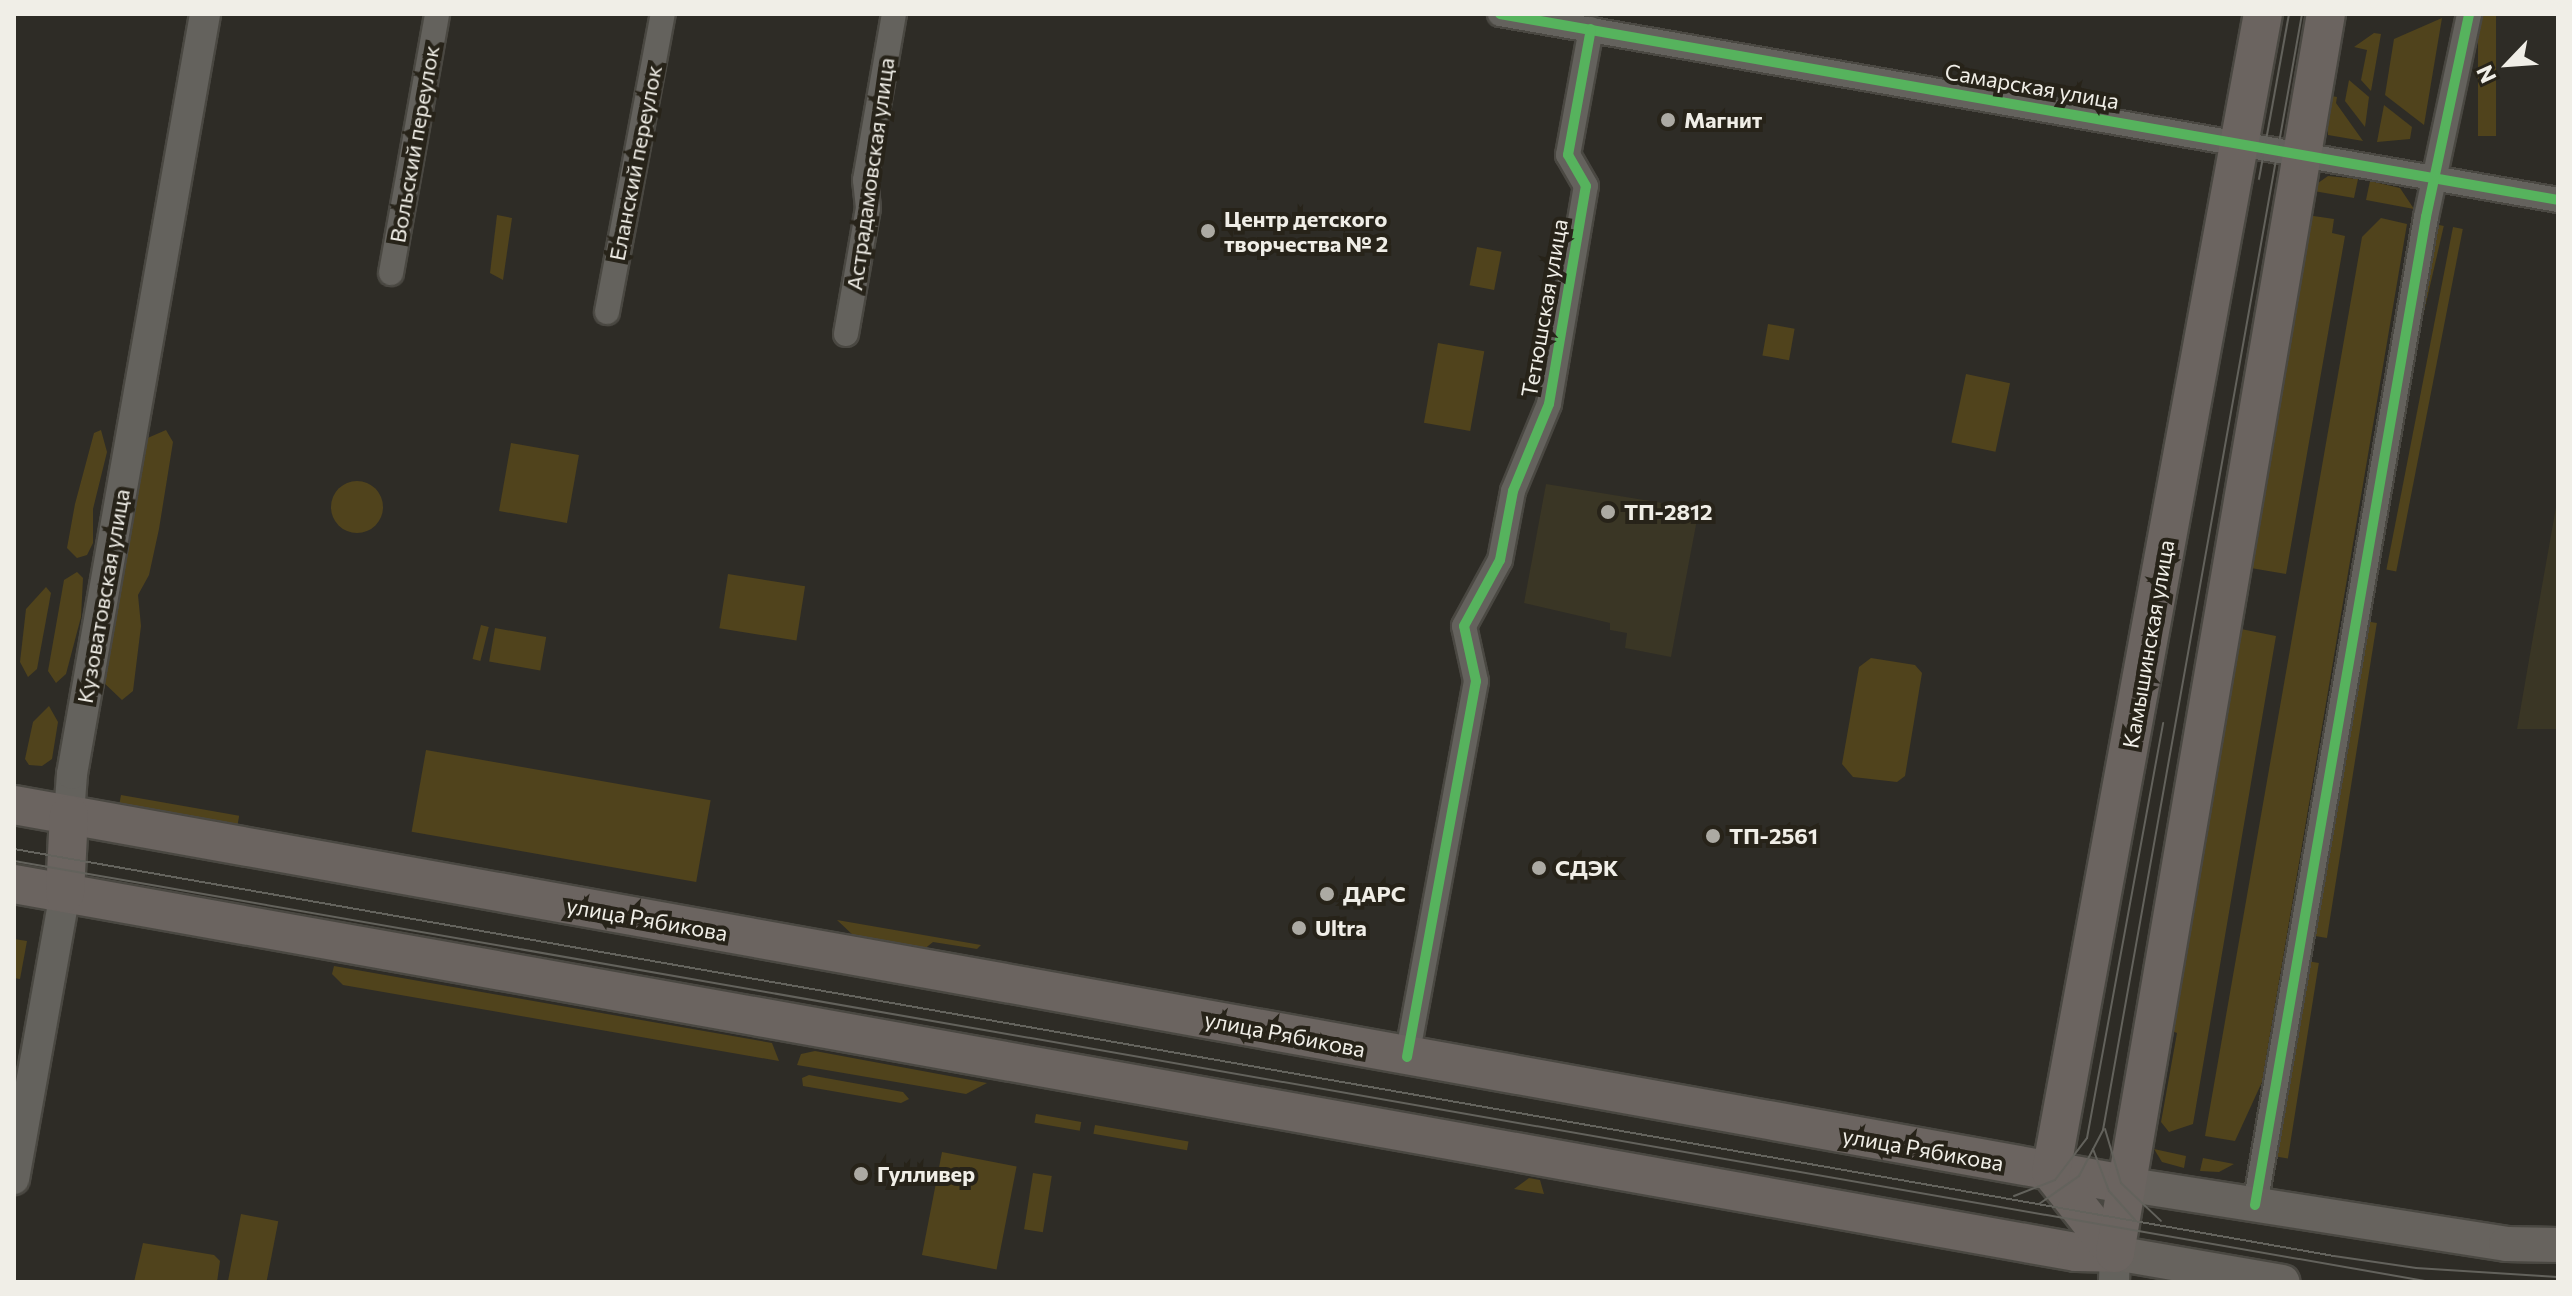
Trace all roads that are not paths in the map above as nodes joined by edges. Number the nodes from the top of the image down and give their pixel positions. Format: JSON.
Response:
{"nodes":[{"id":1,"x":437,"y":14,"type":"edge"},
{"id":2,"x":663,"y":14,"type":"edge"},
{"id":3,"x":894,"y":14,"type":"edge"},
{"id":4,"x":1500,"y":14,"type":"edge"},
{"id":5,"x":2263,"y":14,"type":"edge"},
{"id":6,"x":2326,"y":14,"type":"edge"},
{"id":7,"x":2469,"y":14,"type":"edge"},
{"id":8,"x":200,"y":15,"type":"edge"},
{"id":9,"x":1591,"y":29,"type":"junction"},
{"id":10,"x":2240,"y":142,"type":"junction"},
{"id":11,"x":2301,"y":153,"type":"junction"},
{"id":12,"x":2436,"y":178,"type":"junction"},
{"id":13,"x":2558,"y":200,"type":"edge"},
{"id":14,"x":391,"y":273,"type":"dead end"},
{"id":15,"x":607,"y":312,"type":"dead end"},
{"id":16,"x":846,"y":334,"type":"dead end"},
{"id":17,"x":14,"y":805,"type":"edge"},
{"id":18,"x":69,"y":815,"type":"junction"},
{"id":19,"x":14,"y":884,"type":"edge"},
{"id":20,"x":65,"y":893,"type":"junction"},
{"id":21,"x":1407,"y":1057,"type":"junction"},
{"id":22,"x":2051,"y":1172,"type":"junction"},
{"id":23,"x":14,"y":1179,"type":"edge"},
{"id":24,"x":2124,"y":1184,"type":"junction"},
{"id":25,"x":2255,"y":1205,"type":"junction"},
{"id":26,"x":2558,"y":1245,"type":"edge"},
{"id":27,"x":2115,"y":1268,"type":"edge"},
{"id":28,"x":2283,"y":1282,"type":"edge"}],
"edges":[{"from":1,"to":14,"type":"street","name":"Вольский переулок"},
{"from":2,"to":15,"type":"street","name":"Еланский переулок"},
{"from":3,"to":16,"type":"street","name":"Астрадамовская улица"},
{"from":4,"to":9,"type":"street","name":"Самарская улица"},
{"from":5,"to":10,"type":"main road","name":"Камышинская улица"},
{"from":6,"to":11,"type":"main road"},
{"from":7,"to":12,"type":"street"},
{"from":8,"to":18,"type":"street","name":"Кузоватовская улица"},
{"from":9,"to":10,"type":"street","name":"Самарская улица"},
{"from":9,"to":21,"type":"street","name":"Тетюшская улица"},
{"from":10,"to":11,"type":"street","name":"Самарская улица"},
{"from":10,"to":22,"type":"main road","name":"Камышинская улица"},
{"from":11,"to":12,"type":"street","name":"Самарская улица"},
{"from":11,"to":24,"type":"main road"},
{"from":12,"to":13,"type":"street","name":"Самарская улица"},
{"from":12,"to":25,"type":"street"},
{"from":17,"to":18,"type":"main road","name":"улица Рябикова"},
{"from":18,"to":20,"type":"main road","name":"Кузоватовская улица"},
{"from":18,"to":21,"type":"main road","name":"улица Рябикова"},
{"from":19,"to":20,"type":"main road"},
{"from":20,"to":23,"type":"street","name":"Кузоватовская улица"},
{"from":20,"to":27,"type":"main road"},
{"from":21,"to":22,"type":"main road","name":"улица Рябикова"},
{"from":22,"to":24,"type":"main road","name":"улица Рябикова"},
{"from":22,"to":27,"type":"main road"},
{"from":24,"to":25,"type":"main road","name":"улица Рябикова"},
{"from":24,"to":27,"type":"main road"},
{"from":25,"to":26,"type":"main road","name":"улица Рябикова"},
{"from":27,"to":28,"type":"main road"}]}
